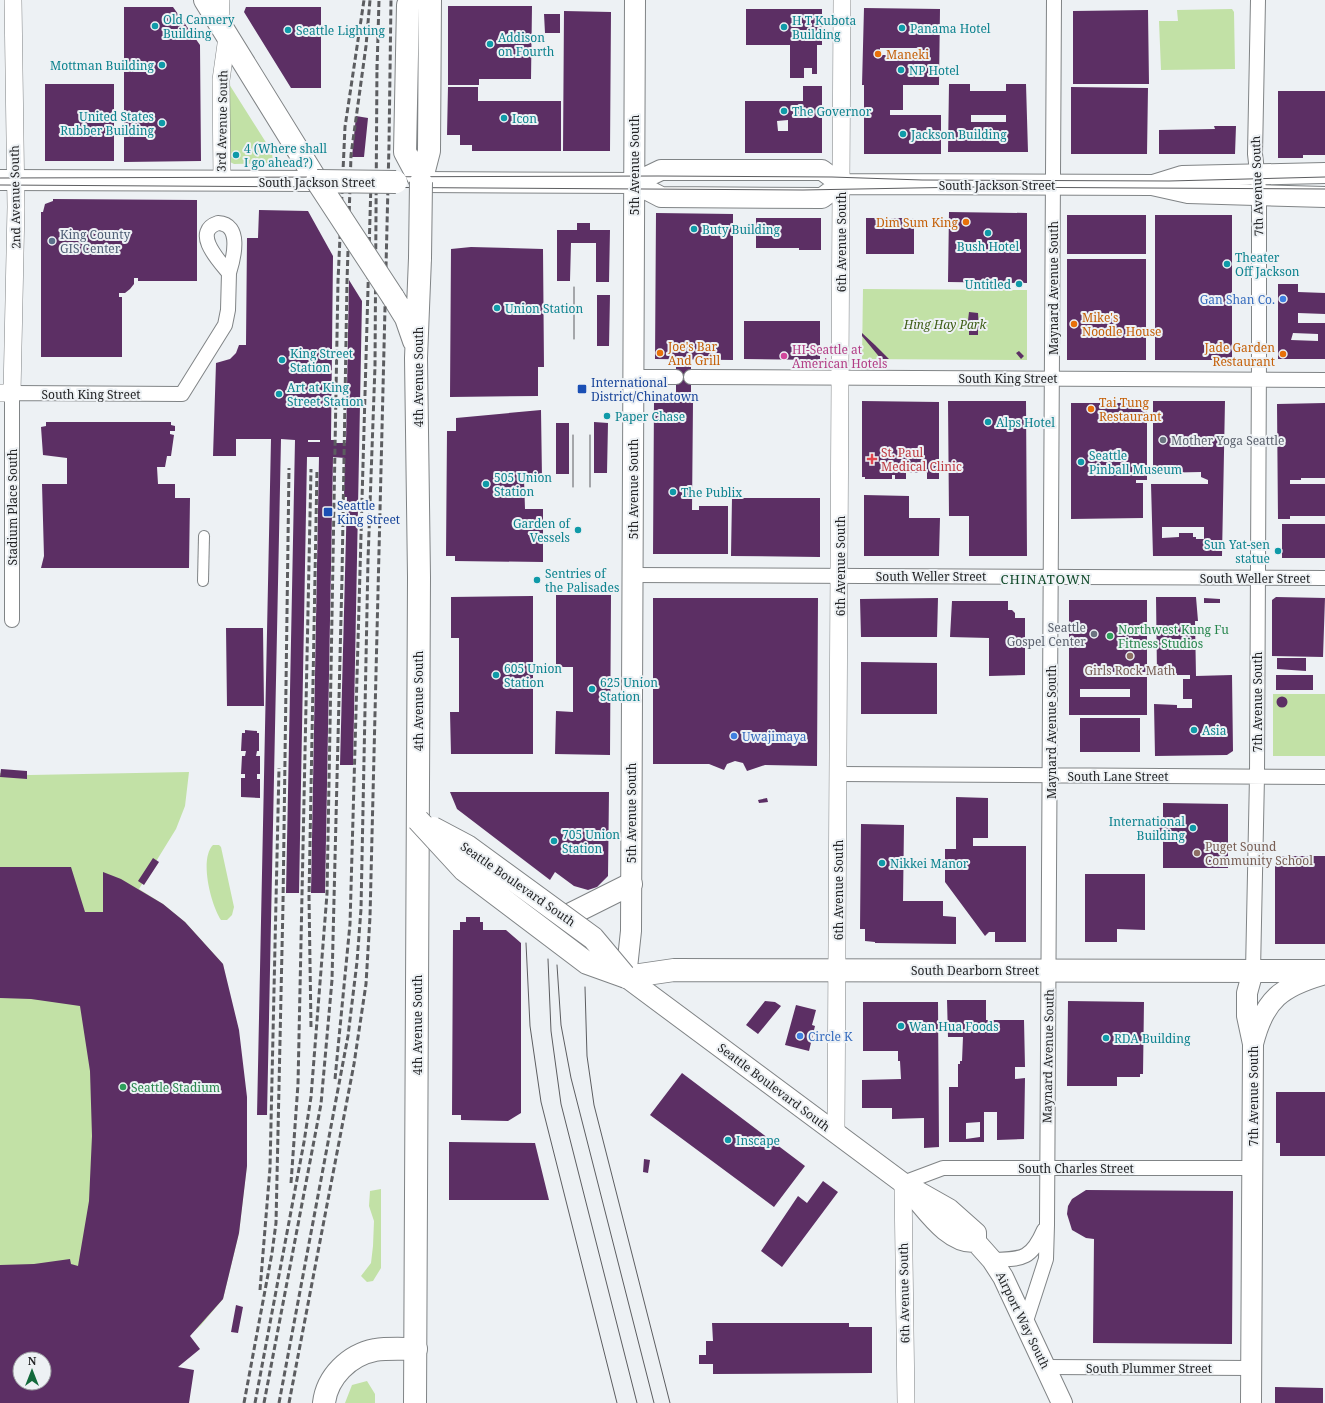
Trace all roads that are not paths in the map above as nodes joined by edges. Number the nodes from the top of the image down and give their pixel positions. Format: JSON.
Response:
{"nodes":[{"id":1,"x":13,"y":0,"type":"edge"},
{"id":2,"x":205,"y":0,"type":"edge"},
{"id":3,"x":221,"y":0,"type":"edge"},
{"id":4,"x":412,"y":0,"type":"edge"},
{"id":5,"x":430,"y":0,"type":"edge"},
{"id":6,"x":635,"y":0,"type":"edge"},
{"id":7,"x":842,"y":0,"type":"edge"},
{"id":8,"x":1054,"y":0,"type":"edge"},
{"id":9,"x":1258,"y":0,"type":"edge"},
{"id":10,"x":224,"y":32,"type":"junction"},
{"id":11,"x":1325,"y":173,"type":"edge"},
{"id":12,"x":1258,"y":174,"type":"junction"},
{"id":13,"x":8,"y":180,"type":"edge"},
{"id":14,"x":222,"y":181,"type":"junction"},
{"id":15,"x":317,"y":182,"type":"junction"},
{"id":16,"x":421,"y":182,"type":"junction"},
{"id":17,"x":634,"y":183,"type":"junction"},
{"id":18,"x":842,"y":184,"type":"junction"},
{"id":19,"x":1053,"y":185,"type":"junction"},
{"id":20,"x":1152,"y":185,"type":"junction"},
{"id":21,"x":1259,"y":196,"type":"junction"},
{"id":22,"x":1325,"y":197,"type":"edge"},
{"id":23,"x":229,"y":273,"type":"dead end"},
{"id":24,"x":416,"y":358,"type":"junction"},
{"id":25,"x":633,"y":377,"type":"junction"},
{"id":26,"x":676,"y":377,"type":"dead end"},
{"id":27,"x":691,"y":377,"type":"dead end"},
{"id":28,"x":841,"y":378,"type":"junction"},
{"id":29,"x":1052,"y":378,"type":"junction"},
{"id":30,"x":1258,"y":379,"type":"junction"},
{"id":31,"x":1325,"y":380,"type":"edge"},
{"id":32,"x":6,"y":393,"type":"edge"},
{"id":33,"x":204,"y":536,"type":"dead end"},
{"id":34,"x":632,"y":575,"type":"junction"},
{"id":35,"x":840,"y":576,"type":"junction"},
{"id":36,"x":1051,"y":577,"type":"junction"},
{"id":37,"x":1258,"y":578,"type":"junction"},
{"id":38,"x":1325,"y":578,"type":"edge"},
{"id":39,"x":203,"y":581,"type":"dead end"},
{"id":40,"x":12,"y":620,"type":"dead end"},
{"id":41,"x":839,"y":774,"type":"junction"},
{"id":42,"x":1050,"y":775,"type":"junction"},
{"id":43,"x":1257,"y":776,"type":"junction"},
{"id":44,"x":1325,"y":776,"type":"edge"},
{"id":45,"x":418,"y":820,"type":"junction"},
{"id":46,"x":631,"y":884,"type":"junction"},
{"id":47,"x":565,"y":917,"type":"junction"},
{"id":48,"x":838,"y":970,"type":"junction"},
{"id":49,"x":1050,"y":971,"type":"junction"},
{"id":50,"x":1253,"y":971,"type":"junction"},
{"id":51,"x":1325,"y":973,"type":"edge"},
{"id":52,"x":626,"y":977,"type":"junction"},
{"id":53,"x":1253,"y":1044,"type":"junction"},
{"id":54,"x":836,"y":1133,"type":"junction"},
{"id":55,"x":1253,"y":1168,"type":"junction"},
{"id":56,"x":1047,"y":1169,"type":"junction"},
{"id":57,"x":903,"y":1183,"type":"junction"},
{"id":58,"x":1047,"y":1225,"type":"junction"},
{"id":59,"x":992,"y":1260,"type":"junction"},
{"id":60,"x":1026,"y":1324,"type":"junction"},
{"id":61,"x":416,"y":1349,"type":"junction"},
{"id":62,"x":1046,"y":1367,"type":"junction"},
{"id":63,"x":1252,"y":1368,"type":"junction"},
{"id":64,"x":324,"y":1403,"type":"edge"},
{"id":65,"x":415,"y":1403,"type":"edge"},
{"id":66,"x":906,"y":1403,"type":"edge"},
{"id":67,"x":1062,"y":1403,"type":"edge"},
{"id":68,"x":1251,"y":1403,"type":"edge"}],
"edges":[{"from":1,"to":13,"type":"street","name":"2nd Avenue South"},
{"from":2,"to":10,"type":"main road"},
{"from":3,"to":10,"type":"street","name":"3rd Avenue South"},
{"from":4,"to":16,"type":"main road"},
{"from":5,"to":16,"type":"main road","name":"4th Avenue South"},
{"from":6,"to":17,"type":"main road","name":"5th Avenue South"},
{"from":7,"to":18,"type":"street","name":"6th Avenue South"},
{"from":8,"to":19,"type":"street","name":"Maynard Avenue South"},
{"from":9,"to":12,"type":"street","name":"7th Avenue South"},
{"from":10,"to":14,"type":"street","name":"3rd Avenue South"},
{"from":10,"to":15,"type":"main road"},
{"from":11,"to":12,"type":"main road","name":"South Jackson Street"},
{"from":12,"to":20,"type":"main road","name":"South Jackson Street"},
{"from":12,"to":21,"type":"street","name":"7th Avenue South"},
{"from":13,"to":14,"type":"main road","name":"South Jackson Street"},
{"from":13,"to":32,"type":"street","name":"2nd Avenue South"},
{"from":14,"to":15,"type":"main road","name":"South Jackson Street"},
{"from":15,"to":16,"type":"main road","name":"South Jackson Street","bridge":true},
{"from":15,"to":24,"type":"main road","bridge":true},
{"from":16,"to":17,"type":"main road","name":"South Jackson Street"},
{"from":16,"to":24,"type":"main road","name":"4th Avenue South","bridge":true},
{"from":17,"to":18,"type":"main road","name":"South Jackson Street"},
{"from":17,"to":18,"type":"main road","name":"South Jackson Street"},
{"from":17,"to":25,"type":"main road","name":"5th Avenue South"},
{"from":18,"to":19,"type":"main road","name":"South Jackson Street"},
{"from":18,"to":28,"type":"street","name":"6th Avenue South"},
{"from":19,"to":20,"type":"main road","name":"South Jackson Street"},
{"from":19,"to":29,"type":"street","name":"Maynard Avenue South"},
{"from":20,"to":21,"type":"main road","name":"South Jackson Street"},
{"from":21,"to":22,"type":"main road","name":"South Jackson Street"},
{"from":21,"to":30,"type":"street","name":"7th Avenue South"},
{"from":23,"to":32,"type":"street","name":"South King Street"},
{"from":24,"to":45,"type":"main road","name":"4th Avenue South"},
{"from":25,"to":26,"type":"street"},
{"from":25,"to":34,"type":"main road","name":"5th Avenue South"},
{"from":27,"to":28,"type":"street","name":"South King Street"},
{"from":28,"to":29,"type":"street","name":"South King Street"},
{"from":28,"to":35,"type":"street","name":"6th Avenue South"},
{"from":29,"to":30,"type":"street","name":"South King Street"},
{"from":29,"to":36,"type":"street","name":"Maynard Avenue South"},
{"from":30,"to":31,"type":"street","name":"South King Street"},
{"from":30,"to":37,"type":"street","name":"7th Avenue South"},
{"from":32,"to":40,"type":"street","name":"Stadium Place South"},
{"from":33,"to":39,"type":"street"},
{"from":34,"to":35,"type":"street","name":"South Weller Street"},
{"from":34,"to":46,"type":"main road","name":"5th Avenue South"},
{"from":35,"to":36,"type":"street","name":"South Weller Street"},
{"from":35,"to":41,"type":"street","name":"6th Avenue South"},
{"from":36,"to":37,"type":"street","name":"South Weller Street"},
{"from":36,"to":42,"type":"street","name":"Maynard Avenue South"},
{"from":37,"to":38,"type":"street","name":"South Weller Street"},
{"from":37,"to":43,"type":"street","name":"7th Avenue South"},
{"from":41,"to":42,"type":"street","name":"South Lane Street"},
{"from":41,"to":48,"type":"street","name":"6th Avenue South"},
{"from":42,"to":43,"type":"street","name":"South Lane Street"},
{"from":42,"to":49,"type":"street","name":"Maynard Avenue South"},
{"from":43,"to":44,"type":"street","name":"South Lane Street"},
{"from":43,"to":50,"type":"street","name":"7th Avenue South"},
{"from":45,"to":47,"type":"main road","name":"Seattle Boulevard South","bridge":true},
{"from":45,"to":52,"type":"main road","name":"Seattle Boulevard South","bridge":true},
{"from":45,"to":61,"type":"main road","name":"4th Avenue South"},
{"from":46,"to":47,"type":"main road"},
{"from":46,"to":52,"type":"main road","name":"5th Avenue South"},
{"from":47,"to":52,"type":"main road","name":"Seattle Boulevard South","bridge":true},
{"from":48,"to":49,"type":"main road","name":"South Dearborn Street"},
{"from":48,"to":52,"type":"main road","name":"South Dearborn Street"},
{"from":48,"to":54,"type":"street","name":"6th Avenue South"},
{"from":49,"to":50,"type":"main road","name":"South Dearborn Street"},
{"from":49,"to":56,"type":"street","name":"Maynard Avenue South"},
{"from":50,"to":51,"type":"main road","name":"South Dearborn Street"},
{"from":50,"to":53,"type":"main road","name":"7th Avenue South"},
{"from":51,"to":53,"type":"main road"},
{"from":52,"to":54,"type":"main road","name":"Seattle Boulevard South"},
{"from":53,"to":55,"type":"main road","name":"7th Avenue South"},
{"from":54,"to":57,"type":"main road","name":"Seattle Boulevard South"},
{"from":55,"to":56,"type":"street","name":"South Charles Street"},
{"from":55,"to":63,"type":"main road","name":"7th Avenue South"},
{"from":56,"to":57,"type":"street","name":"South Charles Street"},
{"from":56,"to":58,"type":"street","name":"Maynard Avenue South"},
{"from":57,"to":59,"type":"main road","name":"Airport Way South"},
{"from":57,"to":66,"type":"street","name":"6th Avenue South"},
{"from":58,"to":59,"type":"street","name":"Maynard Avenue South"},
{"from":58,"to":60,"type":"street","name":"Maynard Avenue South"},
{"from":59,"to":60,"type":"main road","name":"Airport Way South"},
{"from":60,"to":62,"type":"main road","name":"Airport Way South"},
{"from":61,"to":64,"type":"main road"},
{"from":61,"to":65,"type":"main road","name":"4th Avenue South"},
{"from":62,"to":63,"type":"street","name":"South Plummer Street"},
{"from":62,"to":67,"type":"main road","name":"Airport Way South"},
{"from":63,"to":68,"type":"main road","name":"7th Avenue South"}]}
